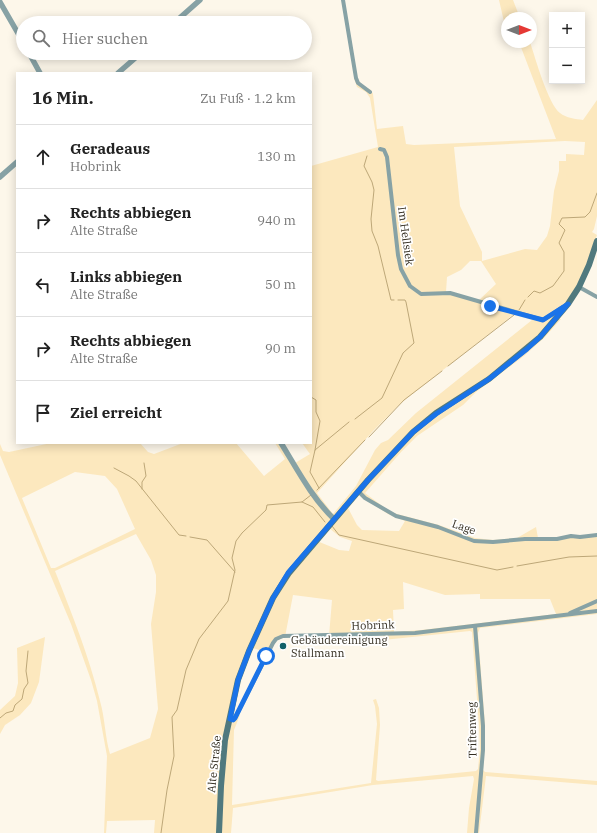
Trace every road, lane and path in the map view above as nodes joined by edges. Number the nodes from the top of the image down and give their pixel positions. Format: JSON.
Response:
{"nodes":[{"id":1,"x":190,"y":0,"type":"edge"},
{"id":2,"x":200,"y":0,"type":"edge"},
{"id":3,"x":343,"y":0,"type":"edge"},
{"id":4,"x":0,"y":2,"type":"edge"},
{"id":5,"x":193,"y":6,"type":"junction"},
{"id":6,"x":182,"y":16,"type":"edge"},
{"id":7,"x":16,"y":30,"type":"edge"},
{"id":8,"x":33,"y":60,"type":"edge"},
{"id":9,"x":133,"y":60,"type":"edge"},
{"id":10,"x":39,"y":72,"type":"edge"},
{"id":11,"x":119,"y":72,"type":"edge"},
{"id":12,"x":370,"y":92,"type":"dead end"},
{"id":13,"x":380,"y":149,"type":"dead end"},
{"id":14,"x":16,"y":163,"type":"edge"},
{"id":15,"x":0,"y":177,"type":"edge"},
{"id":16,"x":597,"y":241,"type":"edge"},
{"id":17,"x":579,"y":287,"type":"junction"},
{"id":18,"x":597,"y":297,"type":"edge"},
{"id":19,"x":472,"y":300,"type":"joint"},
{"id":20,"x":568,"y":304,"type":"junction"},
{"id":21,"x":282,"y":444,"type":"edge"},
{"id":22,"x":358,"y":491,"type":"junction"},
{"id":23,"x":334,"y":519,"type":"junction"},
{"id":24,"x":597,"y":535,"type":"edge"},
{"id":25,"x":597,"y":601,"type":"edge"},
{"id":26,"x":597,"y":611,"type":"edge"},
{"id":27,"x":566,"y":615,"type":"junction"},
{"id":28,"x":475,"y":626,"type":"junction"},
{"id":29,"x":230,"y":719,"type":"junction"},
{"id":30,"x":219,"y":833,"type":"edge"},
{"id":31,"x":476,"y":833,"type":"edge"}],
"edges":[{"from":1,"to":5,"type":"street"},
{"from":2,"to":5,"type":"street"},
{"from":3,"to":12,"type":"street"},
{"from":4,"to":7,"type":"street"},
{"from":5,"to":6,"type":"street"},
{"from":8,"to":10,"type":"street"},
{"from":9,"to":11,"type":"street"},
{"from":13,"to":19,"type":"street","name":"Im Hellsiek"},
{"from":14,"to":15,"type":"street"},
{"from":16,"to":17,"type":"main road","name":"Alte Straße"},
{"from":17,"to":18,"type":"street"},
{"from":17,"to":20,"type":"main road","name":"Alte Straße"},
{"from":19,"to":20,"type":"street","name":"Alte Straße"},
{"from":20,"to":22,"type":"main road","name":"Alte Straße"},
{"from":21,"to":23,"type":"street"},
{"from":22,"to":23,"type":"main road","name":"Alte Straße"},
{"from":22,"to":24,"type":"street","name":"Lage"},
{"from":23,"to":29,"type":"main road","name":"Alte Straße"},
{"from":25,"to":27,"type":"street"},
{"from":26,"to":27,"type":"street","name":"Hobrink"},
{"from":27,"to":28,"type":"street","name":"Hobrink"},
{"from":28,"to":29,"type":"street","name":"Hobrink"},
{"from":28,"to":31,"type":"street","name":"Triftenweg"},
{"from":29,"to":30,"type":"main road","name":"Alte Straße"}]}
